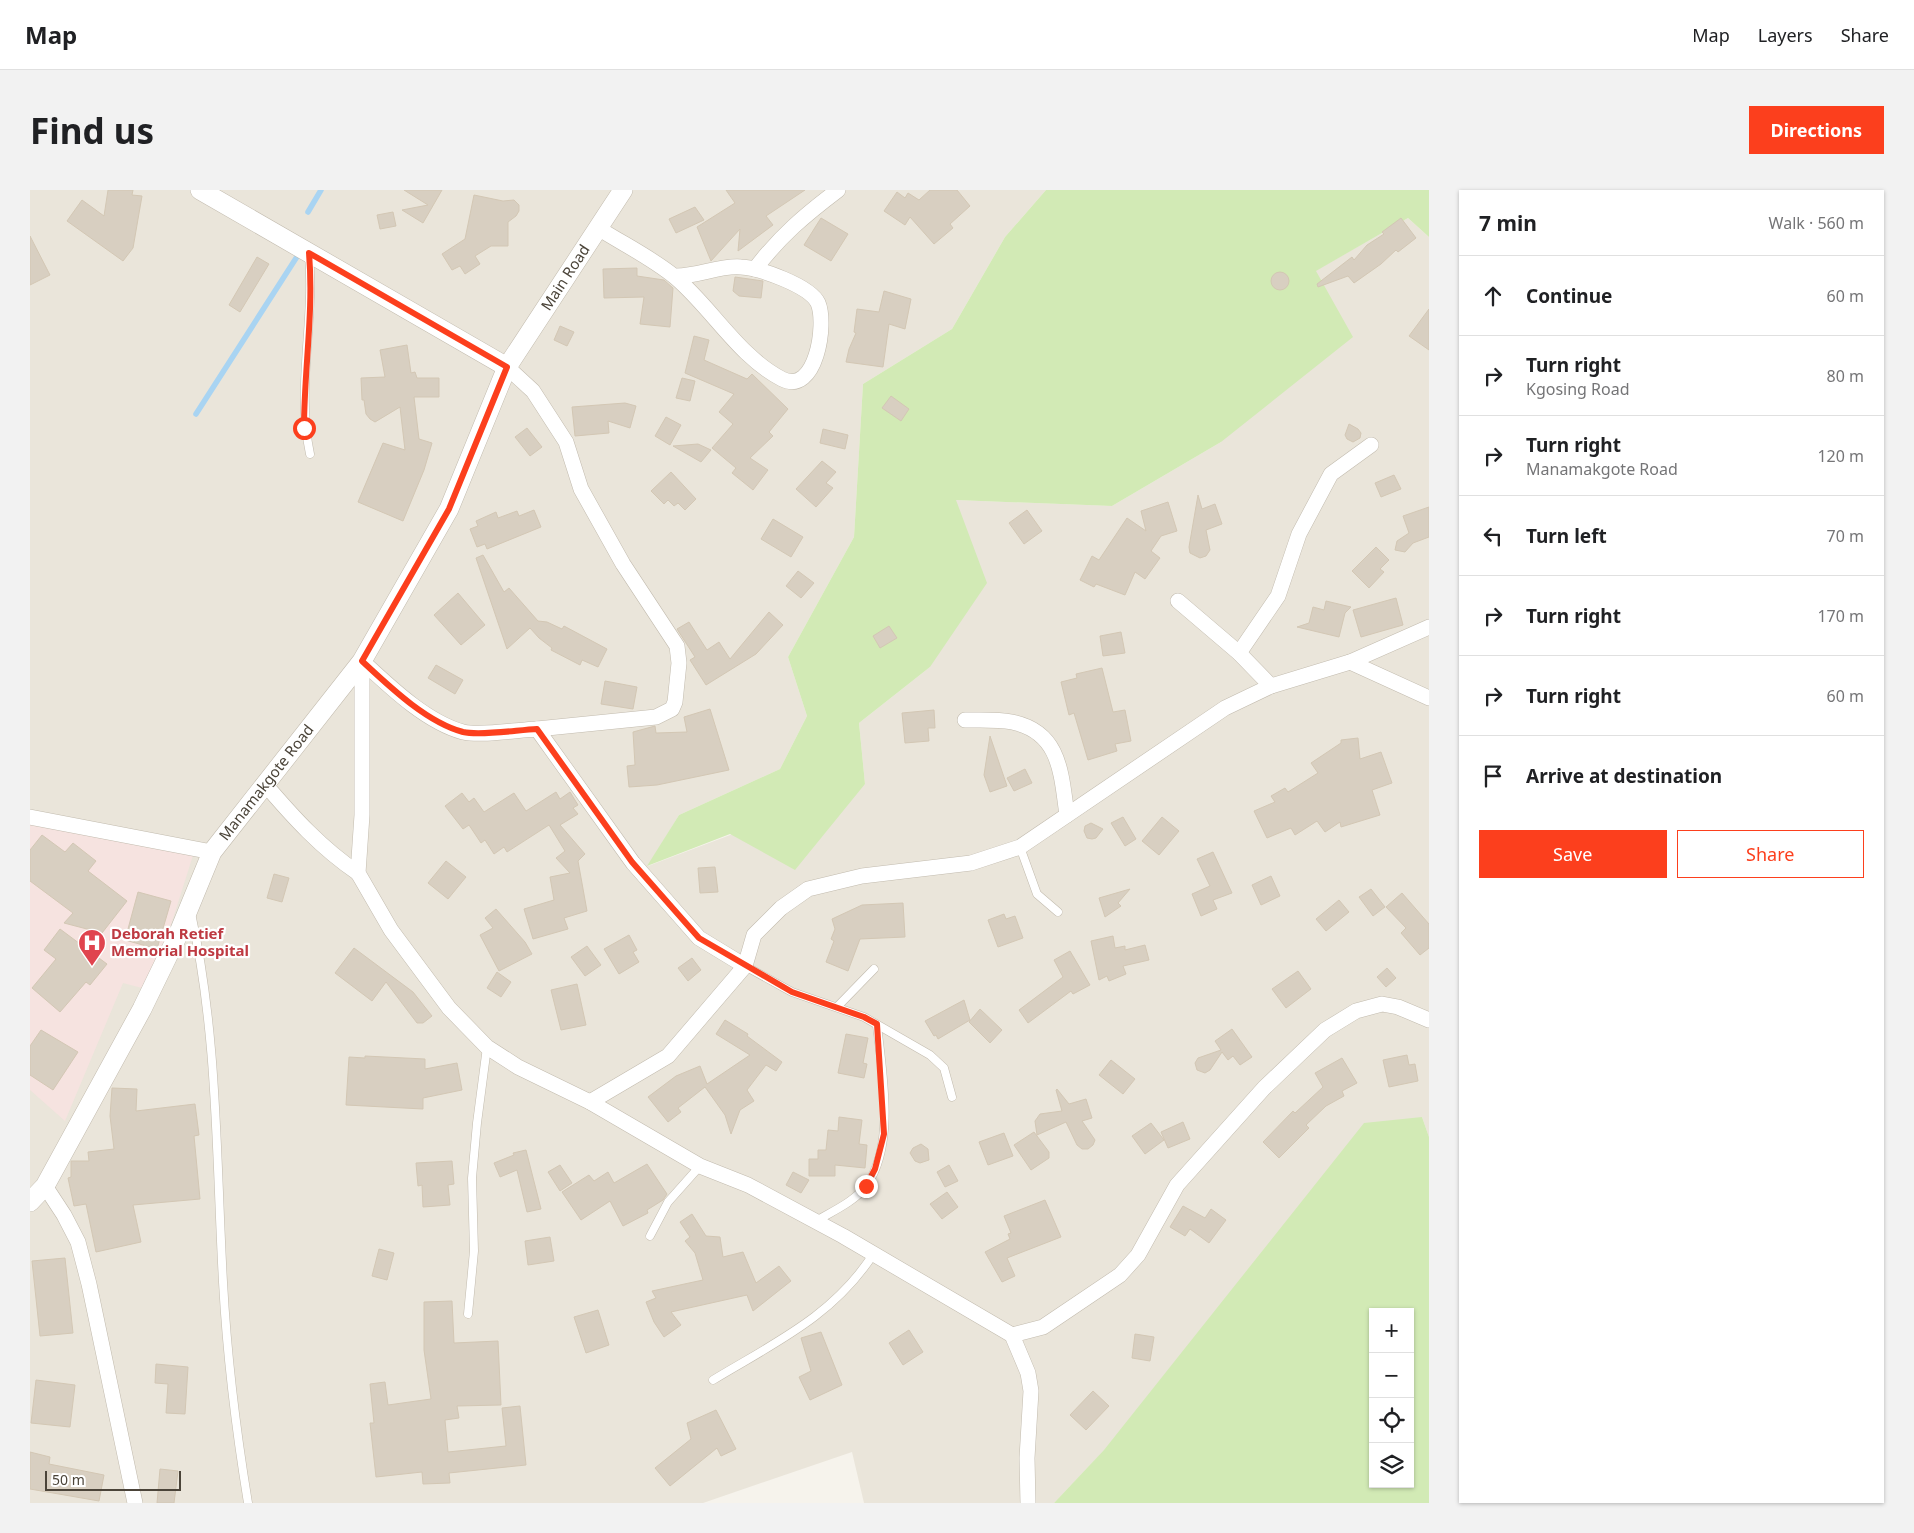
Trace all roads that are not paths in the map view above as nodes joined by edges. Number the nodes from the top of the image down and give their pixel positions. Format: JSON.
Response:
{"nodes":[{"id":1,"x":200,"y":190,"type":"edge"},
{"id":2,"x":623,"y":190,"type":"edge"},
{"id":3,"x":838,"y":190,"type":"edge"},
{"id":4,"x":598,"y":228,"type":"junction"},
{"id":5,"x":309,"y":253,"type":"junction"},
{"id":6,"x":755,"y":269,"type":"junction"},
{"id":7,"x":674,"y":276,"type":"junction"},
{"id":8,"x":507,"y":367,"type":"junction"},
{"id":9,"x":1371,"y":445,"type":"dead end"},
{"id":10,"x":310,"y":454,"type":"dead end"},
{"id":11,"x":1178,"y":601,"type":"dead end"},
{"id":12,"x":1429,"y":627,"type":"edge"},
{"id":13,"x":1238,"y":653,"type":"junction"},
{"id":14,"x":362,"y":661,"type":"junction"},
{"id":15,"x":1350,"y":662,"type":"junction"},
{"id":16,"x":1271,"y":686,"type":"junction"},
{"id":17,"x":1429,"y":698,"type":"edge"},
{"id":18,"x":966,"y":720,"type":"dead end"},
{"id":19,"x":537,"y":729,"type":"junction"},
{"id":20,"x":264,"y":783,"type":"junction"},
{"id":21,"x":1067,"y":815,"type":"junction"},
{"id":22,"x":30,"y":817,"type":"edge"},
{"id":23,"x":1020,"y":847,"type":"junction"},
{"id":24,"x":212,"y":852,"type":"junction"},
{"id":25,"x":358,"y":873,"type":"junction"},
{"id":26,"x":189,"y":904,"type":"junction"},
{"id":27,"x":1058,"y":912,"type":"dead end"},
{"id":28,"x":745,"y":966,"type":"junction"},
{"id":29,"x":874,"y":968,"type":"dead end"},
{"id":30,"x":837,"y":1007,"type":"junction"},
{"id":31,"x":1429,"y":1020,"type":"edge"},
{"id":32,"x":877,"y":1024,"type":"junction"},
{"id":33,"x":487,"y":1047,"type":"junction"},
{"id":34,"x":952,"y":1096,"type":"dead end"},
{"id":35,"x":590,"y":1102,"type":"junction"},
{"id":36,"x":700,"y":1166,"type":"junction"},
{"id":37,"x":45,"y":1186,"type":"junction"},
{"id":38,"x":30,"y":1202,"type":"edge"},
{"id":39,"x":816,"y":1221,"type":"junction"},
{"id":40,"x":650,"y":1236,"type":"dead end"},
{"id":41,"x":874,"y":1253,"type":"junction"},
{"id":42,"x":468,"y":1314,"type":"dead end"},
{"id":43,"x":1012,"y":1335,"type":"junction"},
{"id":44,"x":713,"y":1380,"type":"dead end"},
{"id":45,"x":135,"y":1503,"type":"edge"},
{"id":46,"x":248,"y":1503,"type":"edge"},
{"id":47,"x":1028,"y":1503,"type":"edge"}],
"edges":[{"from":1,"to":5,"type":"street"},
{"from":2,"to":4,"type":"street","name":"Main Road"},
{"from":3,"to":6,"type":"street"},
{"from":4,"to":7,"type":"street"},
{"from":4,"to":8,"type":"street","name":"Main Road"},
{"from":5,"to":8,"type":"street"},
{"from":5,"to":10,"type":"lane"},
{"from":6,"to":7,"type":"street"},
{"from":6,"to":7,"type":"street"},
{"from":8,"to":14,"type":"street","name":"Manamakgote Road"},
{"from":8,"to":19,"type":"street"},
{"from":9,"to":13,"type":"street"},
{"from":11,"to":13,"type":"street"},
{"from":12,"to":15,"type":"street"},
{"from":13,"to":16,"type":"street"},
{"from":14,"to":19,"type":"street"},
{"from":14,"to":20,"type":"street","name":"Manamakgote Road"},
{"from":14,"to":25,"type":"street"},
{"from":15,"to":16,"type":"street"},
{"from":15,"to":17,"type":"street"},
{"from":16,"to":21,"type":"street"},
{"from":18,"to":21,"type":"street"},
{"from":19,"to":28,"type":"street"},
{"from":20,"to":24,"type":"street","name":"Manamakgote Road"},
{"from":20,"to":25,"type":"street"},
{"from":21,"to":23,"type":"street"},
{"from":22,"to":24,"type":"street"},
{"from":23,"to":27,"type":"lane"},
{"from":23,"to":28,"type":"street"},
{"from":24,"to":26,"type":"street","name":"Manamakgote Road"},
{"from":25,"to":33,"type":"street"},
{"from":26,"to":37,"type":"street","name":"Manamakgote Road"},
{"from":26,"to":46,"type":"lane"},
{"from":28,"to":30,"type":"lane"},
{"from":28,"to":35,"type":"street"},
{"from":29,"to":30,"type":"lane"},
{"from":30,"to":32,"type":"lane"},
{"from":31,"to":43,"type":"street"},
{"from":32,"to":34,"type":"lane"},
{"from":32,"to":39,"type":"lane"},
{"from":33,"to":35,"type":"street"},
{"from":33,"to":42,"type":"lane"},
{"from":35,"to":36,"type":"street"},
{"from":36,"to":39,"type":"street"},
{"from":36,"to":40,"type":"lane"},
{"from":37,"to":38,"type":"street","name":"Manamakgote Road"},
{"from":37,"to":45,"type":"street"},
{"from":39,"to":41,"type":"street"},
{"from":41,"to":43,"type":"street"},
{"from":41,"to":44,"type":"lane"},
{"from":43,"to":47,"type":"street"}]}
